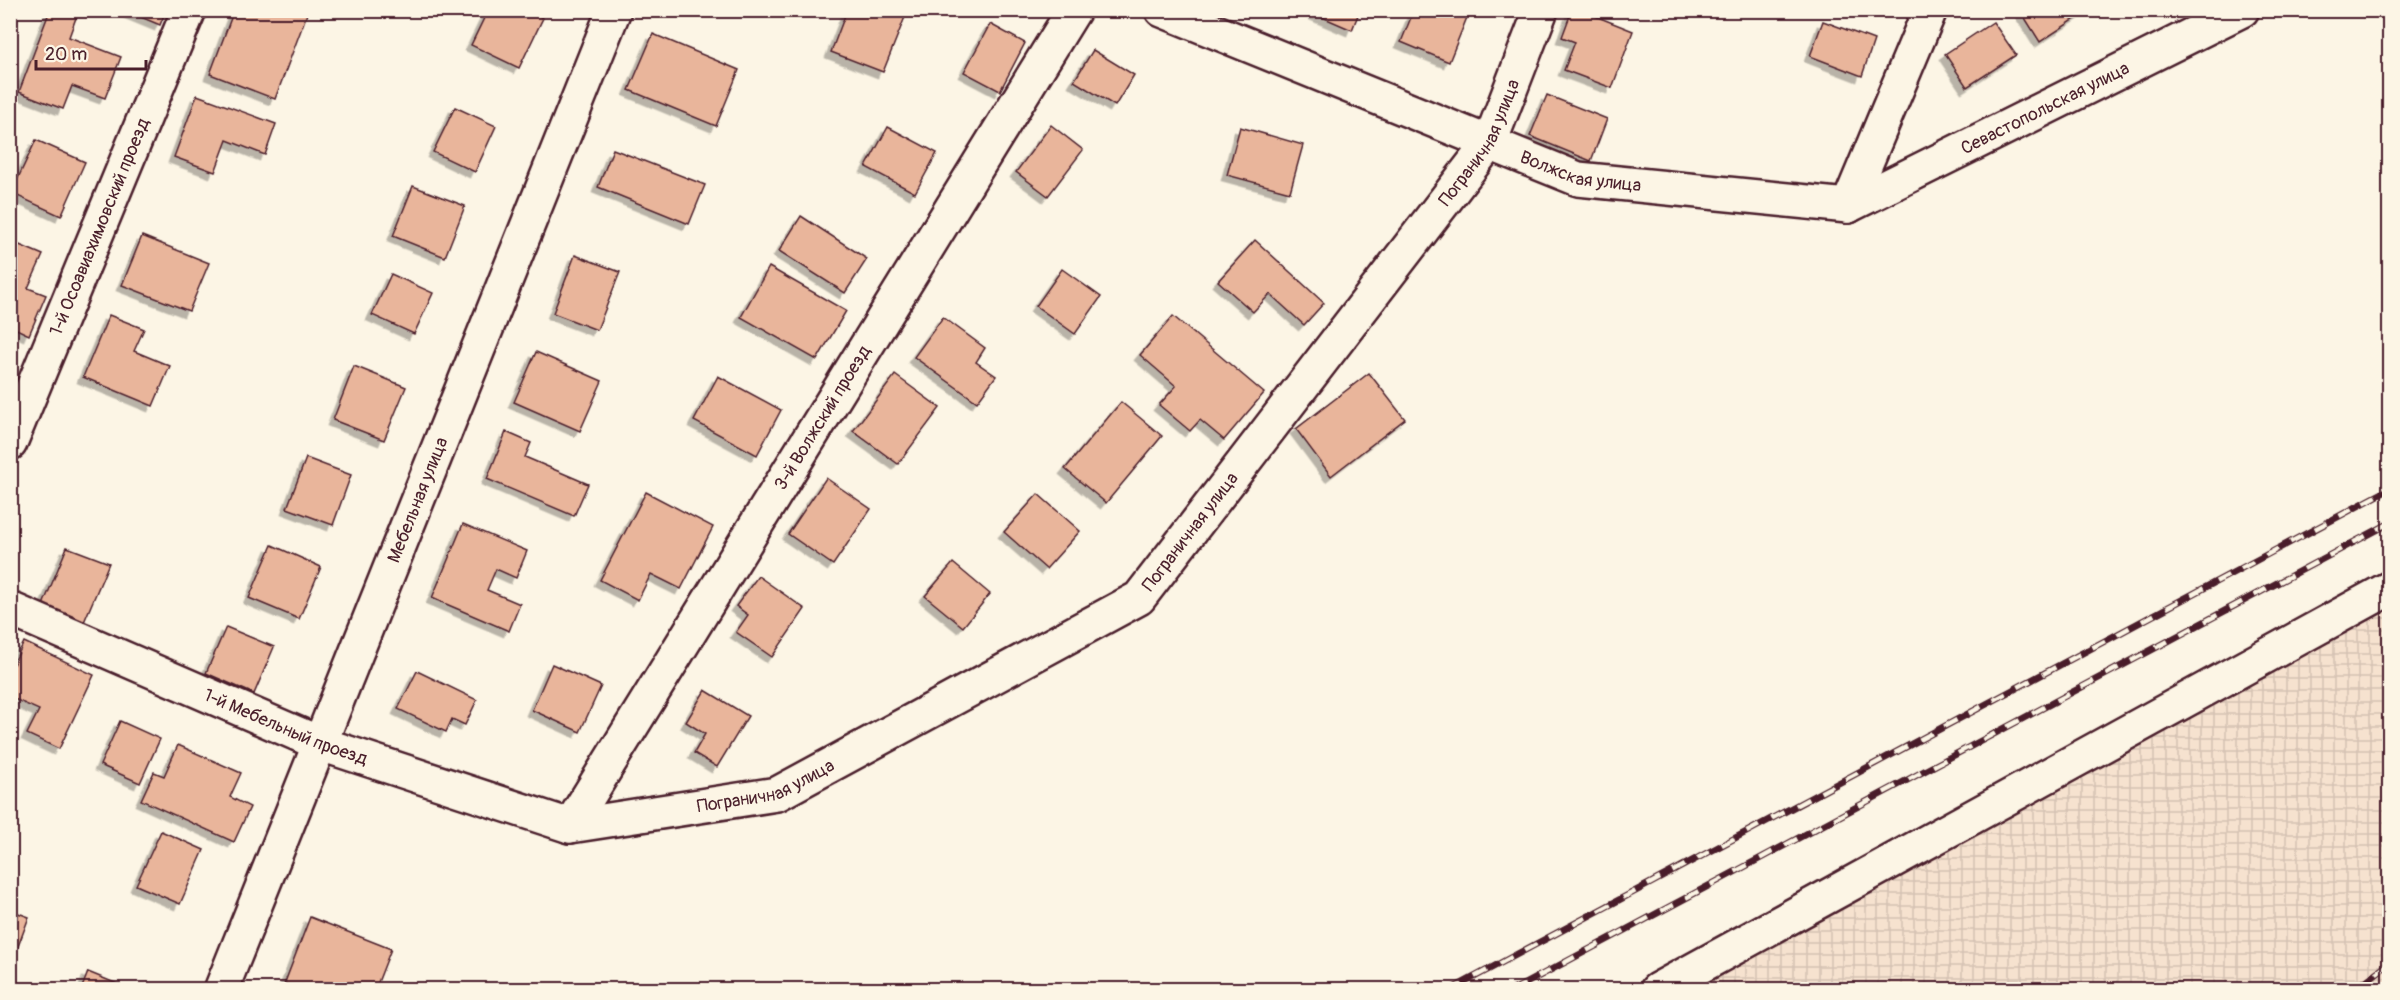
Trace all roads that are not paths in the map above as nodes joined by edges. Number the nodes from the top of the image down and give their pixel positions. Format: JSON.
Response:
{"nodes":[{"id":1,"x":189,"y":10,"type":"edge"},
{"id":2,"x":614,"y":10,"type":"edge"},
{"id":3,"x":1074,"y":10,"type":"edge"},
{"id":4,"x":1162,"y":10,"type":"edge"},
{"id":5,"x":1541,"y":10,"type":"edge"},
{"id":6,"x":1930,"y":10,"type":"edge"},
{"id":7,"x":2242,"y":10,"type":"edge"},
{"id":8,"x":1490,"y":142,"type":"junction"},
{"id":9,"x":1848,"y":206,"type":"junction"},
{"id":10,"x":10,"y":443,"type":"edge"},
{"id":11,"x":2390,"y":588,"type":"edge"},
{"id":12,"x":10,"y":609,"type":"edge"},
{"id":13,"x":321,"y":744,"type":"junction"},
{"id":14,"x":570,"y":826,"type":"junction"},
{"id":15,"x":221,"y":990,"type":"edge"},
{"id":16,"x":1657,"y":990,"type":"edge"}],
"edges":[{"from":1,"to":10,"type":"street","name":"1-й Осоавиахимовский проезд"},
{"from":2,"to":13,"type":"street","name":"Мебельная улица"},
{"from":3,"to":14,"type":"street","name":"3-й Волжский проезд"},
{"from":4,"to":8,"type":"street","name":"Волжская улица"},
{"from":5,"to":8,"type":"street","name":"Пограничная улица"},
{"from":6,"to":9,"type":"street"},
{"from":7,"to":9,"type":"street","name":"Севастопольская улица"},
{"from":8,"to":9,"type":"street","name":"Волжская улица"},
{"from":8,"to":14,"type":"street","name":"Пограничная улица"},
{"from":11,"to":16,"type":"street"},
{"from":12,"to":13,"type":"street","name":"1-й Мебельный проезд"},
{"from":13,"to":14,"type":"street","name":"1-й Мебельный проезд"},
{"from":13,"to":15,"type":"street","name":"Мебельная улица"}]}
